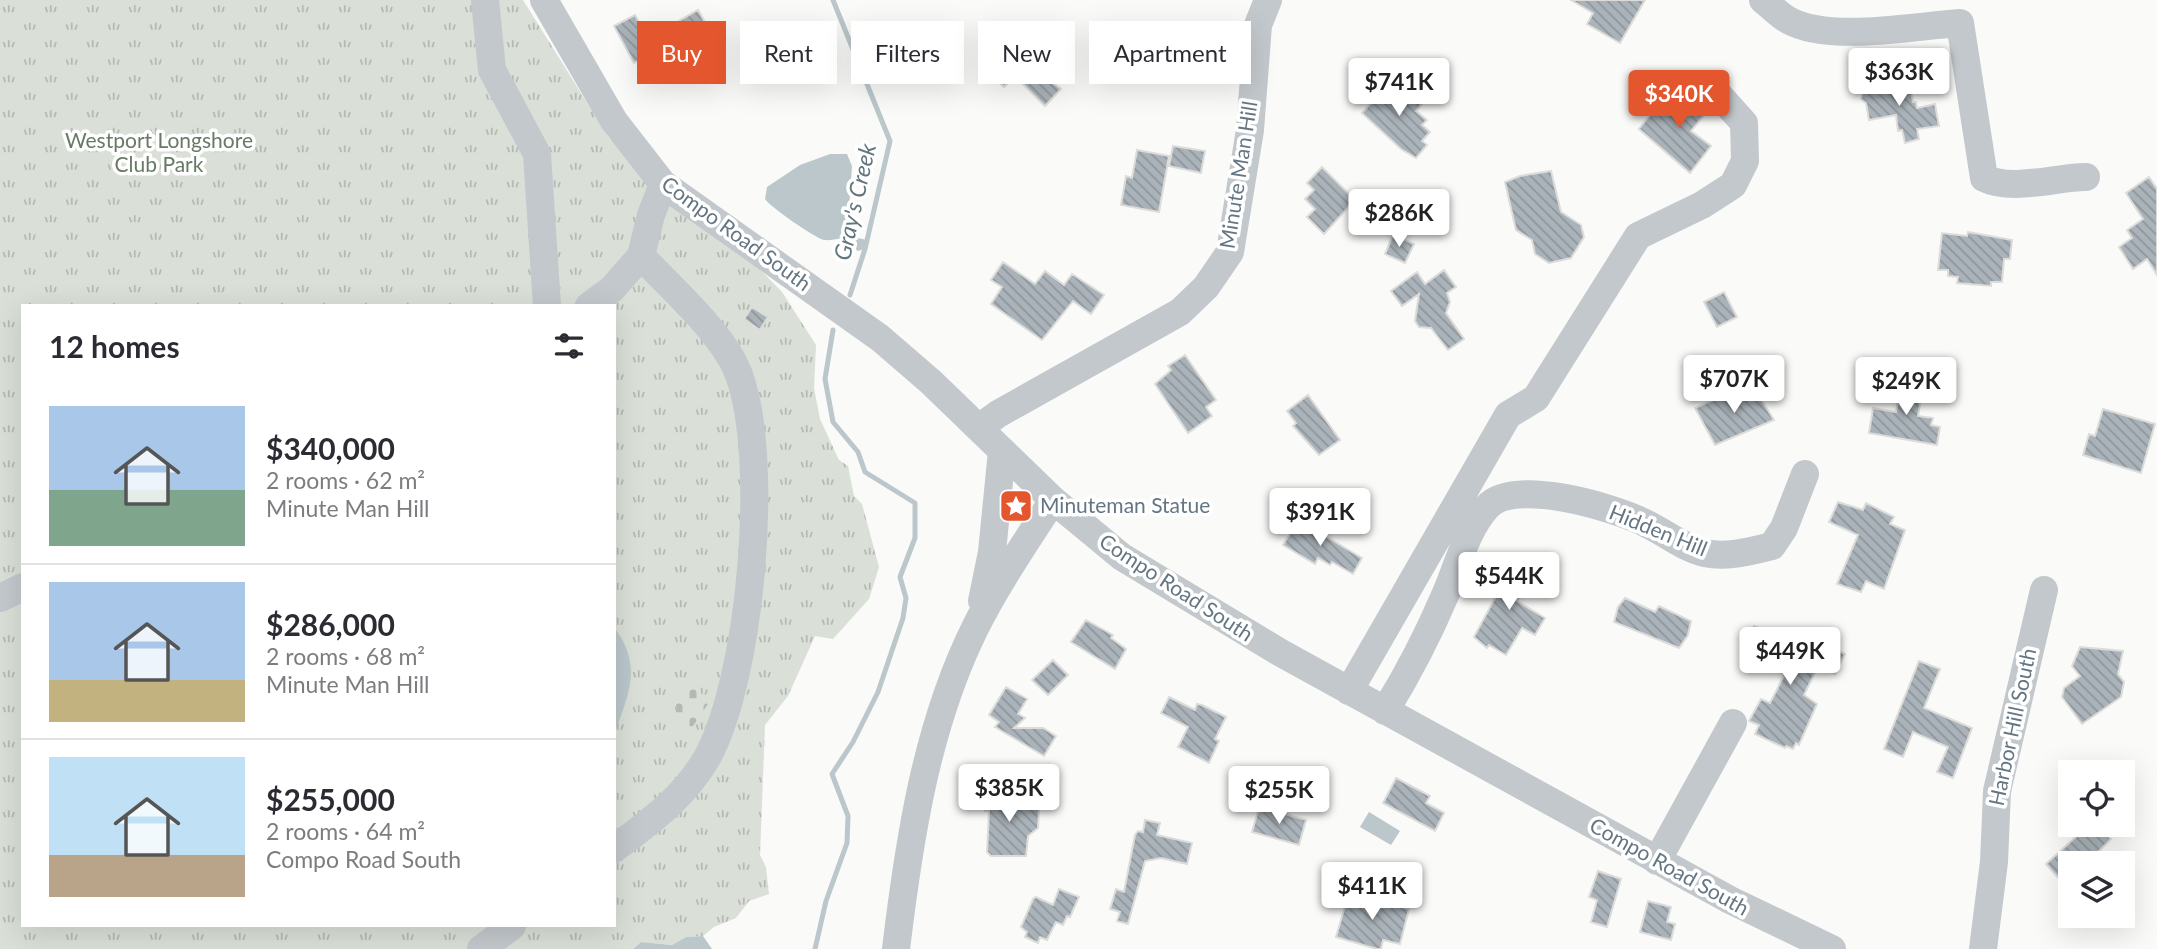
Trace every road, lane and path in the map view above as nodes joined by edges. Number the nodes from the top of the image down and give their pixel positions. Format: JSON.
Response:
{"nodes":[{"id":1,"x":485,"y":0,"type":"edge"},
{"id":2,"x":544,"y":0,"type":"edge"},
{"id":3,"x":1268,"y":0,"type":"edge"},
{"id":4,"x":1763,"y":0,"type":"edge"},
{"id":5,"x":1718,"y":94,"type":"dead end"},
{"id":6,"x":2086,"y":177,"type":"dead end"},
{"id":7,"x":663,"y":184,"type":"junction"},
{"id":8,"x":641,"y":256,"type":"junction"},
{"id":9,"x":547,"y":304,"type":"edge"},
{"id":10,"x":592,"y":304,"type":"edge"},
{"id":11,"x":979,"y":428,"type":"junction"},
{"id":12,"x":1002,"y":451,"type":"junction"},
{"id":13,"x":1805,"y":474,"type":"dead end"},
{"id":14,"x":1053,"y":500,"type":"junction"},
{"id":15,"x":21,"y":588,"type":"edge"},
{"id":16,"x":2044,"y":590,"type":"dead end"},
{"id":17,"x":0,"y":598,"type":"edge"},
{"id":18,"x":976,"y":627,"type":"junction"},
{"id":19,"x":1349,"y":691,"type":"junction"},
{"id":20,"x":1385,"y":711,"type":"junction"},
{"id":21,"x":1733,"y":723,"type":"dead end"},
{"id":22,"x":616,"y":848,"type":"edge"},
{"id":23,"x":1657,"y":860,"type":"junction"},
{"id":24,"x":511,"y":927,"type":"edge"},
{"id":25,"x":481,"y":949,"type":"edge"},
{"id":26,"x":896,"y":949,"type":"edge"},
{"id":27,"x":1832,"y":949,"type":"edge"},
{"id":28,"x":1983,"y":949,"type":"edge"}],
"edges":[{"from":1,"to":9,"type":"street"},
{"from":2,"to":7,"type":"street","name":"Compo Road South"},
{"from":3,"to":11,"type":"street","name":"Minute Man Hill"},
{"from":4,"to":6,"type":"street"},
{"from":5,"to":19,"type":"street"},
{"from":7,"to":8,"type":"street"},
{"from":7,"to":11,"type":"street","name":"Compo Road South"},
{"from":8,"to":10,"type":"street"},
{"from":8,"to":22,"type":"street"},
{"from":11,"to":12,"type":"street","name":"Compo Road South"},
{"from":12,"to":14,"type":"street","name":"Compo Road South"},
{"from":12,"to":18,"type":"street"},
{"from":13,"to":20,"type":"street","name":"Hidden Hill"},
{"from":14,"to":18,"type":"street"},
{"from":14,"to":19,"type":"street","name":"Compo Road South"},
{"from":15,"to":17,"type":"street"},
{"from":16,"to":28,"type":"street","name":"Harbor Hill South"},
{"from":18,"to":26,"type":"street"},
{"from":19,"to":20,"type":"street","name":"Compo Road South"},
{"from":20,"to":23,"type":"street","name":"Compo Road South"},
{"from":21,"to":23,"type":"street"},
{"from":23,"to":27,"type":"street","name":"Compo Road South"},
{"from":24,"to":25,"type":"street"}]}
